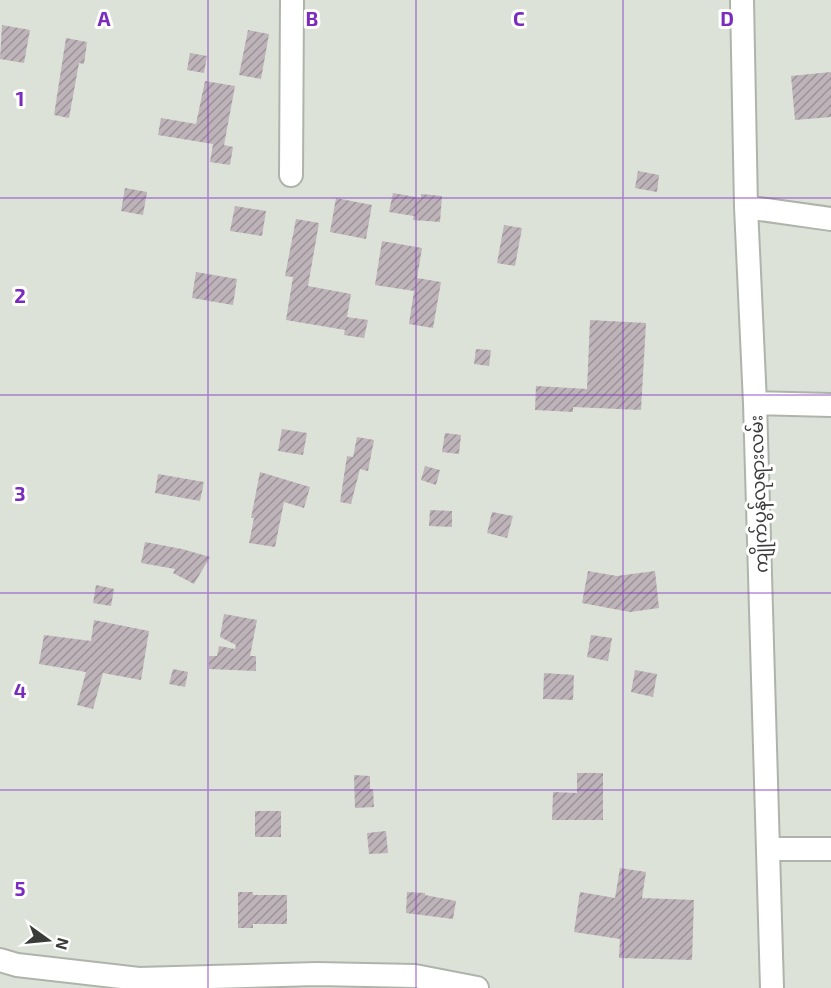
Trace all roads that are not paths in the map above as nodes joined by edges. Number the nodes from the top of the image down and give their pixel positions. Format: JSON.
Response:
{"nodes":[{"id":1,"x":292,"y":0,"type":"edge"},
{"id":2,"x":742,"y":0,"type":"edge"},
{"id":3,"x":291,"y":175,"type":"dead end"},
{"id":4,"x":746,"y":207,"type":"junction"},
{"id":5,"x":831,"y":219,"type":"edge"},
{"id":6,"x":755,"y":403,"type":"junction"},
{"id":7,"x":831,"y":405,"type":"edge"},
{"id":8,"x":768,"y":849,"type":"junction"},
{"id":9,"x":831,"y":849,"type":"edge"},
{"id":10,"x":0,"y":960,"type":"edge"},
{"id":11,"x":477,"y":988,"type":"edge"},
{"id":12,"x":772,"y":988,"type":"edge"}],
"edges":[{"from":1,"to":3,"type":"street"},
{"from":2,"to":4,"type":"street","name":"ကျိုက်ပွန်လုရားလမ်း"},
{"from":4,"to":5,"type":"street"},
{"from":4,"to":6,"type":"street","name":"ကျိုက်ပွန်လုရားလမ်း"},
{"from":6,"to":7,"type":"street"},
{"from":6,"to":8,"type":"street","name":"ကျိုက်ပွန်လုရားလမ်း"},
{"from":8,"to":9,"type":"street"},
{"from":8,"to":12,"type":"street","name":"ကျိုက်ပွန်လုရားလမ်း"},
{"from":10,"to":11,"type":"street"}]}
